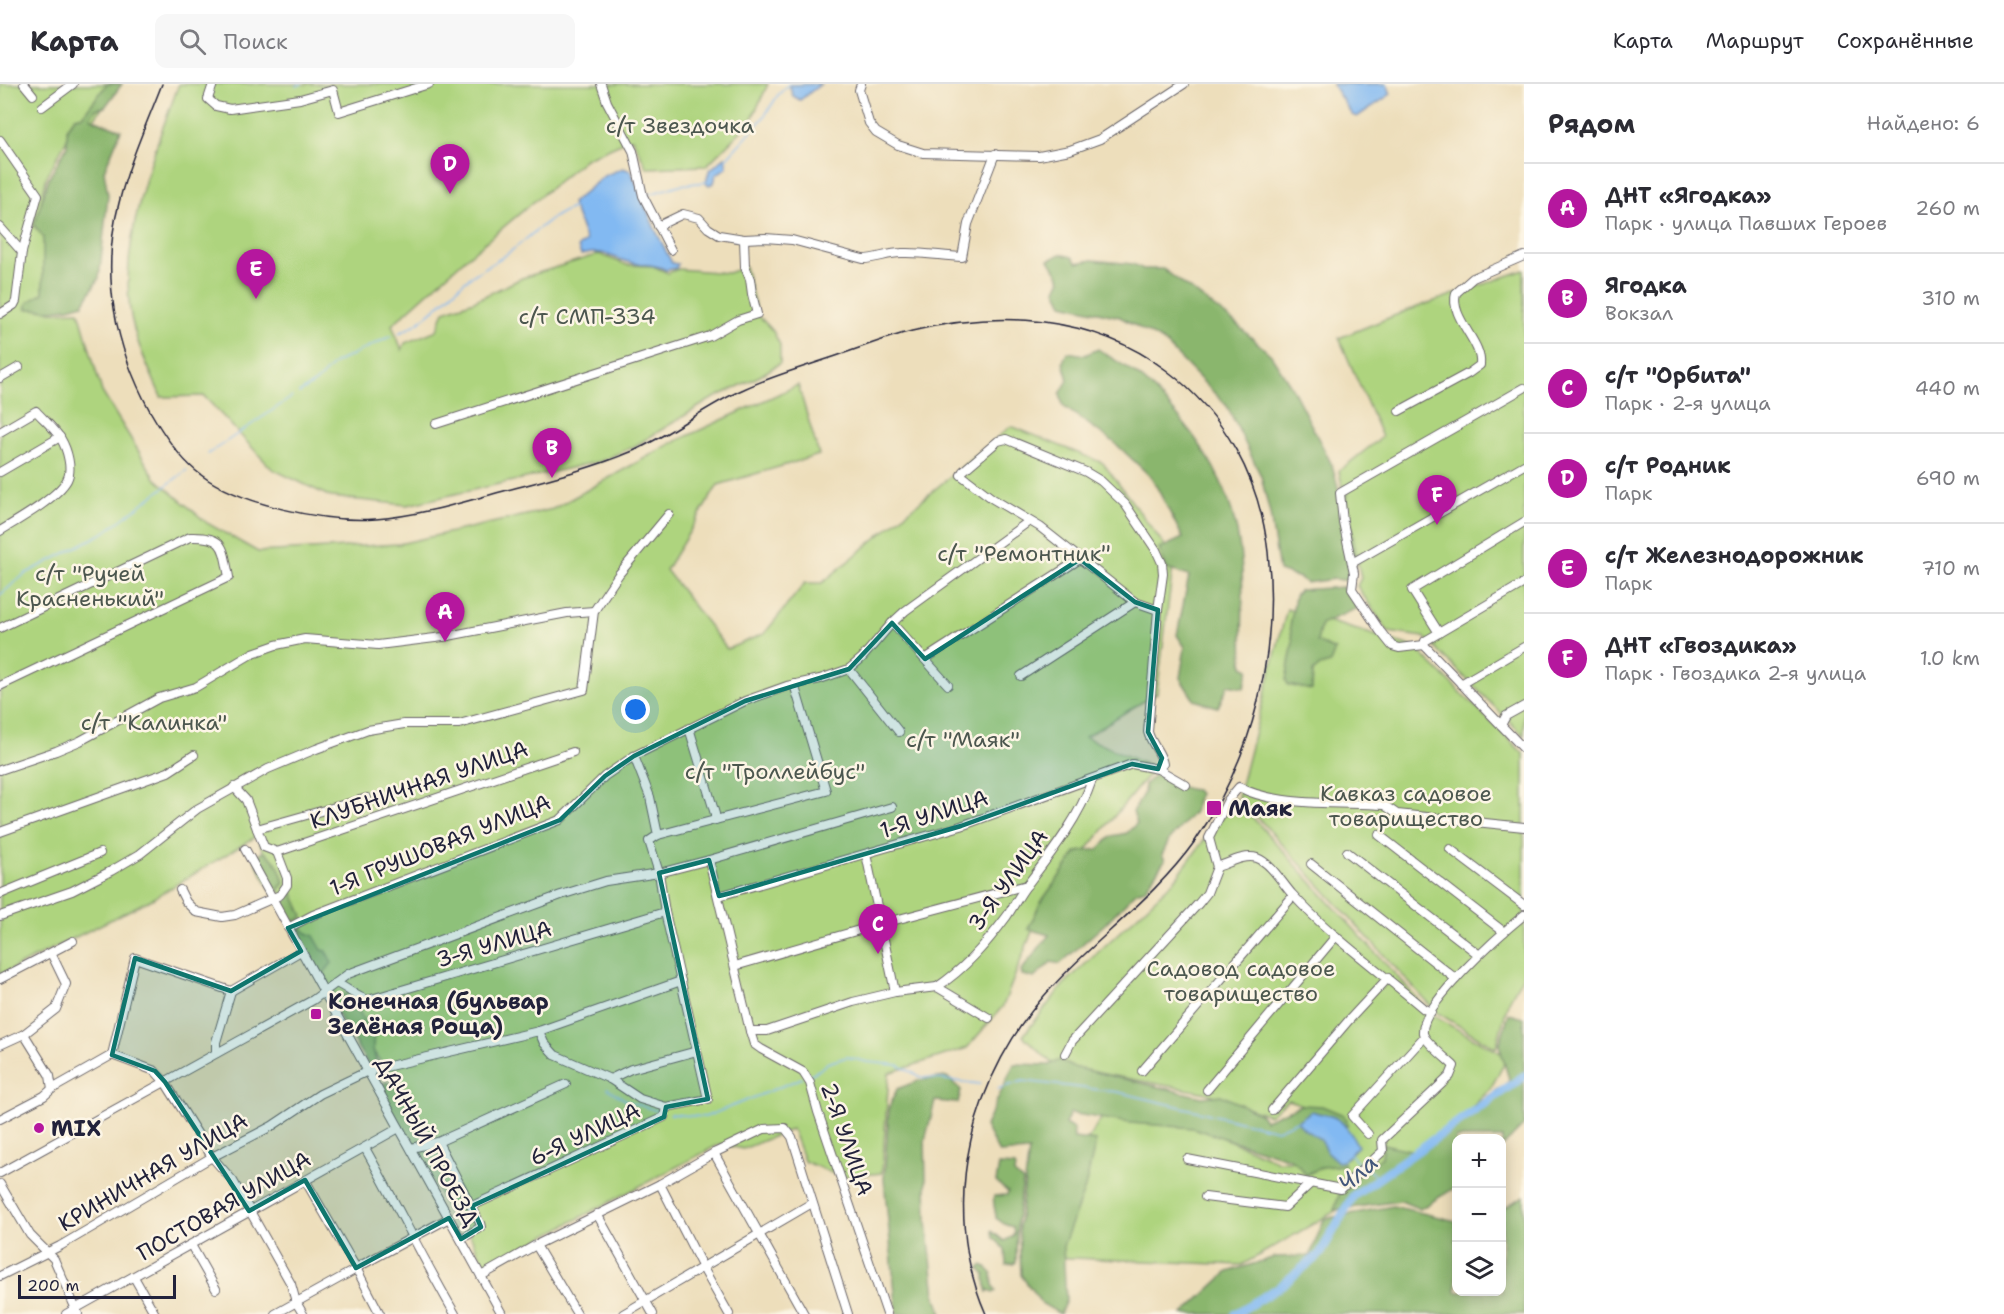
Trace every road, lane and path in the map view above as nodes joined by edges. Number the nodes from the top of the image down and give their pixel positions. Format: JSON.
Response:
{"nodes":[{"id":1,"x":24,"y":84,"type":"edge"},
{"id":2,"x":73,"y":84,"type":"edge"},
{"id":3,"x":213,"y":84,"type":"edge"},
{"id":4,"x":429,"y":84,"type":"edge"},
{"id":5,"x":601,"y":84,"type":"edge"},
{"id":6,"x":861,"y":84,"type":"edge"},
{"id":7,"x":1184,"y":84,"type":"edge"},
{"id":8,"x":33,"y":95,"type":"dead end"},
{"id":9,"x":42,"y":107,"type":"dead end"},
{"id":10,"x":0,"y":141,"type":"edge"},
{"id":11,"x":995,"y":154,"type":"junction"},
{"id":12,"x":658,"y":226,"type":"junction"},
{"id":13,"x":0,"y":227,"type":"edge"},
{"id":14,"x":744,"y":239,"type":"junction"},
{"id":15,"x":671,"y":250,"type":"dead end"},
{"id":16,"x":22,"y":252,"type":"junction"},
{"id":17,"x":1524,"y":256,"type":"edge"},
{"id":18,"x":0,"y":314,"type":"edge"},
{"id":19,"x":19,"y":367,"type":"dead end"},
{"id":20,"x":0,"y":378,"type":"edge"},
{"id":21,"x":1524,"y":388,"type":"edge"},
{"id":22,"x":1399,"y":411,"type":"dead end"},
{"id":23,"x":436,"y":424,"type":"dead end"},
{"id":24,"x":0,"y":432,"type":"edge"},
{"id":25,"x":60,"y":437,"type":"junction"},
{"id":26,"x":1524,"y":465,"type":"edge"},
{"id":27,"x":0,"y":472,"type":"edge"},
{"id":28,"x":669,"y":514,"type":"dead end"},
{"id":29,"x":1028,"y":522,"type":"junction"},
{"id":30,"x":1524,"y":522,"type":"edge"},
{"id":31,"x":0,"y":531,"type":"edge"},
{"id":32,"x":1080,"y":559,"type":"junction"},
{"id":33,"x":1352,"y":563,"type":"junction"},
{"id":34,"x":1524,"y":583,"type":"edge"},
{"id":35,"x":1135,"y":602,"type":"junction"},
{"id":36,"x":1158,"y":610,"type":"junction"},
{"id":37,"x":594,"y":611,"type":"junction"},
{"id":38,"x":892,"y":623,"type":"junction"},
{"id":39,"x":0,"y":628,"type":"edge"},
{"id":40,"x":1439,"y":633,"type":"junction"},
{"id":41,"x":1424,"y":645,"type":"junction"},
{"id":42,"x":1524,"y":647,"type":"edge"},
{"id":43,"x":1524,"y":652,"type":"edge"},
{"id":44,"x":925,"y":659,"type":"junction"},
{"id":45,"x":1497,"y":664,"type":"junction"},
{"id":46,"x":849,"y":669,"type":"junction"},
{"id":47,"x":1022,"y":676,"type":"dead end"},
{"id":48,"x":794,"y":684,"type":"junction"},
{"id":49,"x":1461,"y":684,"type":"junction"},
{"id":50,"x":948,"y":685,"type":"dead end"},
{"id":51,"x":0,"y":686,"type":"edge"},
{"id":52,"x":1524,"y":706,"type":"edge"},
{"id":53,"x":1501,"y":725,"type":"junction"},
{"id":54,"x":689,"y":728,"type":"junction"},
{"id":55,"x":899,"y":732,"type":"dead end"},
{"id":56,"x":1524,"y":749,"type":"edge"},
{"id":57,"x":573,"y":752,"type":"dead end"},
{"id":58,"x":194,"y":755,"type":"dead end"},
{"id":59,"x":634,"y":756,"type":"junction"},
{"id":60,"x":1158,"y":769,"type":"junction"},
{"id":61,"x":0,"y":770,"type":"edge"},
{"id":62,"x":1092,"y":780,"type":"junction"},
{"id":63,"x":1186,"y":785,"type":"dead end"},
{"id":64,"x":234,"y":787,"type":"junction"},
{"id":65,"x":367,"y":798,"type":"dead end"},
{"id":66,"x":892,"y":807,"type":"dead end"},
{"id":67,"x":716,"y":820,"type":"junction"},
{"id":68,"x":1524,"y":827,"type":"edge"},
{"id":69,"x":257,"y":829,"type":"junction"},
{"id":70,"x":0,"y":832,"type":"edge"},
{"id":71,"x":658,"y":835,"type":"junction"},
{"id":72,"x":1379,"y":835,"type":"dead end"},
{"id":73,"x":245,"y":849,"type":"dead end"},
{"id":74,"x":1450,"y":849,"type":"dead end"},
{"id":75,"x":100,"y":852,"type":"dead end"},
{"id":76,"x":277,"y":852,"type":"junction"},
{"id":77,"x":1347,"y":852,"type":"dead end"},
{"id":78,"x":866,"y":854,"type":"junction"},
{"id":79,"x":709,"y":860,"type":"junction"},
{"id":80,"x":1311,"y":864,"type":"dead end"},
{"id":81,"x":1217,"y":867,"type":"junction"},
{"id":82,"x":659,"y":873,"type":"junction"},
{"id":83,"x":1027,"y":885,"type":"junction"},
{"id":84,"x":180,"y":890,"type":"dead end"},
{"id":85,"x":0,"y":894,"type":"edge"},
{"id":86,"x":719,"y":896,"type":"junction"},
{"id":87,"x":1293,"y":896,"type":"junction"},
{"id":88,"x":271,"y":898,"type":"junction"},
{"id":89,"x":1524,"y":905,"type":"edge"},
{"id":90,"x":665,"y":912,"type":"junction"},
{"id":91,"x":1524,"y":915,"type":"edge"},
{"id":92,"x":0,"y":916,"type":"edge"},
{"id":93,"x":880,"y":924,"type":"junction"},
{"id":94,"x":288,"y":928,"type":"junction"},
{"id":95,"x":1504,"y":932,"type":"junction"},
{"id":96,"x":1336,"y":936,"type":"junction"},
{"id":97,"x":73,"y":941,"type":"dead end"},
{"id":98,"x":302,"y":951,"type":"junction"},
{"id":99,"x":51,"y":953,"type":"junction"},
{"id":100,"x":1478,"y":954,"type":"junction"},
{"id":101,"x":735,"y":966,"type":"junction"},
{"id":102,"x":1388,"y":978,"type":"junction"},
{"id":103,"x":0,"y":979,"type":"edge"},
{"id":104,"x":1456,"y":979,"type":"junction"},
{"id":105,"x":681,"y":981,"type":"junction"},
{"id":106,"x":336,"y":983,"type":"junction"},
{"id":107,"x":937,"y":987,"type":"junction"},
{"id":108,"x":231,"y":991,"type":"junction"},
{"id":109,"x":326,"y":992,"type":"junction"},
{"id":110,"x":895,"y":992,"type":"junction"},
{"id":111,"x":1431,"y":1012,"type":"junction"},
{"id":112,"x":989,"y":1018,"type":"dead end"},
{"id":113,"x":539,"y":1031,"type":"junction"},
{"id":114,"x":750,"y":1031,"type":"junction"},
{"id":115,"x":24,"y":1034,"type":"junction"},
{"id":116,"x":1424,"y":1037,"type":"junction"},
{"id":117,"x":0,"y":1045,"type":"edge"},
{"id":118,"x":697,"y":1050,"type":"junction"},
{"id":119,"x":216,"y":1053,"type":"junction"},
{"id":120,"x":1065,"y":1054,"type":"dead end"},
{"id":121,"x":112,"y":1055,"type":"junction"},
{"id":122,"x":368,"y":1071,"type":"junction"},
{"id":123,"x":1142,"y":1071,"type":"dead end"},
{"id":124,"x":610,"y":1079,"type":"junction"},
{"id":125,"x":165,"y":1082,"type":"junction"},
{"id":126,"x":566,"y":1084,"type":"dead end"},
{"id":127,"x":52,"y":1089,"type":"junction"},
{"id":128,"x":1208,"y":1090,"type":"dead end"},
{"id":129,"x":666,"y":1107,"type":"junction"},
{"id":130,"x":1272,"y":1110,"type":"dead end"},
{"id":131,"x":0,"y":1119,"type":"edge"},
{"id":132,"x":399,"y":1128,"type":"junction"},
{"id":133,"x":1368,"y":1134,"type":"dead end"},
{"id":134,"x":438,"y":1142,"type":"junction"},
{"id":135,"x":365,"y":1148,"type":"junction"},
{"id":136,"x":411,"y":1148,"type":"junction"},
{"id":137,"x":714,"y":1153,"type":"junction"},
{"id":138,"x":212,"y":1156,"type":"junction"},
{"id":139,"x":1186,"y":1159,"type":"dead end"},
{"id":140,"x":0,"y":1173,"type":"edge"},
{"id":141,"x":305,"y":1180,"type":"junction"},
{"id":142,"x":1311,"y":1183,"type":"junction"},
{"id":143,"x":0,"y":1184,"type":"edge"},
{"id":144,"x":660,"y":1184,"type":"junction"},
{"id":145,"x":1205,"y":1197,"type":"dead end"},
{"id":146,"x":812,"y":1203,"type":"junction"},
{"id":147,"x":472,"y":1206,"type":"junction"},
{"id":148,"x":249,"y":1212,"type":"junction"},
{"id":149,"x":597,"y":1214,"type":"junction"},
{"id":150,"x":450,"y":1218,"type":"junction"},
{"id":151,"x":759,"y":1236,"type":"junction"},
{"id":152,"x":412,"y":1238,"type":"junction"},
{"id":153,"x":461,"y":1239,"type":"junction"},
{"id":154,"x":191,"y":1245,"type":"junction"},
{"id":155,"x":536,"y":1245,"type":"junction"},
{"id":156,"x":46,"y":1252,"type":"junction"},
{"id":157,"x":357,"y":1268,"type":"junction"},
{"id":158,"x":703,"y":1269,"type":"junction"},
{"id":159,"x":481,"y":1275,"type":"junction"},
{"id":160,"x":0,"y":1276,"type":"edge"},
{"id":161,"x":134,"y":1277,"type":"junction"},
{"id":162,"x":216,"y":1289,"type":"dead end"},
{"id":163,"x":646,"y":1301,"type":"junction"},
{"id":164,"x":296,"y":1302,"type":"junction"},
{"id":165,"x":77,"y":1311,"type":"edge"},
{"id":166,"x":66,"y":1314,"type":"edge"},
{"id":167,"x":155,"y":1314,"type":"edge"},
{"id":168,"x":275,"y":1314,"type":"edge"},
{"id":169,"x":303,"y":1314,"type":"edge"},
{"id":170,"x":380,"y":1314,"type":"edge"},
{"id":171,"x":455,"y":1314,"type":"edge"},
{"id":172,"x":502,"y":1314,"type":"edge"},
{"id":173,"x":577,"y":1314,"type":"edge"},
{"id":174,"x":623,"y":1314,"type":"edge"},
{"id":175,"x":653,"y":1314,"type":"edge"},
{"id":176,"x":729,"y":1314,"type":"edge"},
{"id":177,"x":804,"y":1314,"type":"edge"},
{"id":178,"x":848,"y":1314,"type":"edge"},
{"id":179,"x":887,"y":1314,"type":"edge"}],
"edges":[{"from":1,"to":8,"type":"street"},
{"from":2,"to":9,"type":"street"},
{"from":3,"to":4,"type":"street"},
{"from":5,"to":12,"type":"street"},
{"from":6,"to":11,"type":"street"},
{"from":7,"to":11,"type":"street"},
{"from":10,"to":16,"type":"street"},
{"from":11,"to":14,"type":"street"},
{"from":12,"to":14,"type":"street"},
{"from":12,"to":15,"type":"street"},
{"from":13,"to":16,"type":"street"},
{"from":14,"to":23,"type":"street"},
{"from":16,"to":18,"type":"street"},
{"from":17,"to":22,"type":"street"},
{"from":19,"to":20,"type":"street"},
{"from":21,"to":33,"type":"street"},
{"from":24,"to":25,"type":"street"},
{"from":25,"to":27,"type":"street"},
{"from":25,"to":31,"type":"street"},
{"from":26,"to":33,"type":"street"},
{"from":28,"to":37,"type":"street"},
{"from":29,"to":32,"type":"street"},
{"from":29,"to":36,"type":"street"},
{"from":29,"to":38,"type":"street"},
{"from":30,"to":40,"type":"street"},
{"from":32,"to":35,"type":"street"},
{"from":32,"to":44,"type":"street"},
{"from":33,"to":41,"type":"street"},
{"from":34,"to":40,"type":"street"},
{"from":35,"to":36,"type":"street"},
{"from":35,"to":47,"type":"street"},
{"from":36,"to":60,"type":"street"},
{"from":37,"to":61,"type":"street"},
{"from":37,"to":64,"type":"street"},
{"from":38,"to":44,"type":"street"},
{"from":38,"to":46,"type":"street"},
{"from":39,"to":51,"type":"street"},
{"from":40,"to":41,"type":"street"},
{"from":41,"to":49,"type":"street"},
{"from":42,"to":45,"type":"street"},
{"from":43,"to":45,"type":"street"},
{"from":44,"to":50,"type":"street"},
{"from":45,"to":49,"type":"street"},
{"from":46,"to":48,"type":"street","name":"1-Я ГРУШОВАЯ УЛИЦА"},
{"from":46,"to":55,"type":"street"},
{"from":48,"to":54,"type":"street","name":"1-Я ГРУШОВАЯ УЛИЦА"},
{"from":48,"to":67,"type":"street"},
{"from":49,"to":53,"type":"street"},
{"from":52,"to":53,"type":"street"},
{"from":53,"to":56,"type":"street"},
{"from":54,"to":59,"type":"street","name":"1-Я ГРУШОВАЯ УЛИЦА"},
{"from":54,"to":67,"type":"street"},
{"from":57,"to":76,"type":"street","name":"КЛУБНИЧНАЯ УЛИЦА"},
{"from":58,"to":70,"type":"street"},
{"from":59,"to":71,"type":"street"},
{"from":59,"to":94,"type":"street","name":"1-Я ГРУШОВАЯ УЛИЦА"},
{"from":60,"to":62,"type":"street","name":"1-Я УЛИЦА"},
{"from":60,"to":63,"type":"street","name":"1-Я УЛИЦА"},
{"from":62,"to":78,"type":"street","name":"1-Я УЛИЦА"},
{"from":62,"to":83,"type":"street","name":"3-Я УЛИЦА"},
{"from":64,"to":69,"type":"street"},
{"from":64,"to":92,"type":"street"},
{"from":65,"to":69,"type":"street"},
{"from":66,"to":79,"type":"street"},
{"from":67,"to":71,"type":"street"},
{"from":68,"to":81,"type":"street"},
{"from":69,"to":76,"type":"street"},
{"from":71,"to":82,"type":"street"},
{"from":72,"to":95,"type":"street"},
{"from":73,"to":88,"type":"street","name":"ДАЧНЫЙ ПРОЕЗД"},
{"from":74,"to":89,"type":"street"},
{"from":75,"to":85,"type":"street"},
{"from":76,"to":88,"type":"street"},
{"from":77,"to":100,"type":"street"},
{"from":78,"to":86,"type":"street","name":"1-Я УЛИЦА"},
{"from":78,"to":93,"type":"street"},
{"from":79,"to":82,"type":"street"},
{"from":79,"to":86,"type":"street","name":"2-Я УЛИЦА"},
{"from":80,"to":104,"type":"street"},
{"from":81,"to":87,"type":"street"},
{"from":81,"to":120,"type":"street"},
{"from":82,"to":90,"type":"street"},
{"from":82,"to":106,"type":"street"},
{"from":83,"to":93,"type":"street"},
{"from":83,"to":107,"type":"street","name":"3-Я УЛИЦА"},
{"from":84,"to":88,"type":"street"},
{"from":86,"to":101,"type":"street","name":"2-Я УЛИЦА"},
{"from":87,"to":96,"type":"street"},
{"from":87,"to":123,"type":"street"},
{"from":88,"to":94,"type":"street","name":"ДАЧНЫЙ ПРОЕЗД"},
{"from":90,"to":105,"type":"street"},
{"from":90,"to":106,"type":"street","name":"3-Я УЛИЦА"},
{"from":91,"to":95,"type":"street"},
{"from":93,"to":101,"type":"street"},
{"from":93,"to":110,"type":"street"},
{"from":94,"to":98,"type":"street","name":"ДАЧНЫЙ ПРОЕЗД"},
{"from":95,"to":100,"type":"street"},
{"from":96,"to":102,"type":"street"},
{"from":96,"to":128,"type":"street"},
{"from":97,"to":99,"type":"street"},
{"from":98,"to":108,"type":"street"},
{"from":98,"to":109,"type":"street","name":"ДАЧНЫЙ ПРОЕЗД"},
{"from":99,"to":103,"type":"street"},
{"from":99,"to":115,"type":"street"},
{"from":100,"to":104,"type":"street"},
{"from":101,"to":114,"type":"street","name":"2-Я УЛИЦА"},
{"from":102,"to":111,"type":"street"},
{"from":102,"to":130,"type":"street"},
{"from":104,"to":111,"type":"street"},
{"from":105,"to":113,"type":"street","name":"КРИНИЧНАЯ УЛИЦА"},
{"from":105,"to":118,"type":"street"},
{"from":106,"to":109,"type":"street"},
{"from":107,"to":110,"type":"street","name":"3-Я УЛИЦА"},
{"from":107,"to":112,"type":"street"},
{"from":108,"to":119,"type":"street"},
{"from":108,"to":121,"type":"street"},
{"from":109,"to":119,"type":"street"},
{"from":109,"to":122,"type":"street","name":"ДАЧНЫЙ ПРОЕЗД"},
{"from":110,"to":114,"type":"street","name":"3-Я УЛИЦА"},
{"from":111,"to":116,"type":"street"},
{"from":113,"to":122,"type":"street","name":"КРИНИЧНАЯ УЛИЦА"},
{"from":113,"to":124,"type":"street","name":"6-Я УЛИЦА"},
{"from":114,"to":179,"type":"street","name":"2-Я УЛИЦА"},
{"from":115,"to":117,"type":"street"},
{"from":115,"to":127,"type":"street"},
{"from":116,"to":133,"type":"street"},
{"from":116,"to":142,"type":"street"},
{"from":118,"to":124,"type":"street"},
{"from":118,"to":129,"type":"street"},
{"from":119,"to":125,"type":"street"},
{"from":121,"to":125,"type":"street"},
{"from":121,"to":127,"type":"street"},
{"from":122,"to":132,"type":"street","name":"ДАЧНЫЙ ПРОЕЗД"},
{"from":122,"to":138,"type":"street","name":"КРИНИЧНАЯ УЛИЦА"},
{"from":124,"to":129,"type":"street","name":"6-Я УЛИЦА"},
{"from":125,"to":138,"type":"street"},
{"from":125,"to":140,"type":"street"},
{"from":126,"to":134,"type":"street"},
{"from":127,"to":131,"type":"street"},
{"from":129,"to":147,"type":"street","name":"6-Я УЛИЦА"},
{"from":132,"to":135,"type":"street","name":"ПОСТОВАЯ УЛИЦА"},
{"from":132,"to":136,"type":"street","name":"ДАЧНЫЙ ПРОЕЗД"},
{"from":134,"to":136,"type":"street"},
{"from":134,"to":147,"type":"street"},
{"from":135,"to":141,"type":"street","name":"ПОСТОВАЯ УЛИЦА"},
{"from":135,"to":152,"type":"street"},
{"from":136,"to":150,"type":"street","name":"ДАЧНЫЙ ПРОЕЗД"},
{"from":137,"to":144,"type":"street"},
{"from":137,"to":146,"type":"street"},
{"from":137,"to":151,"type":"street"},
{"from":138,"to":148,"type":"street"},
{"from":138,"to":156,"type":"street","name":"КРИНИЧНАЯ УЛИЦА"},
{"from":139,"to":142,"type":"street"},
{"from":141,"to":148,"type":"street","name":"ПОСТОВАЯ УЛИЦА"},
{"from":141,"to":157,"type":"street"},
{"from":142,"to":145,"type":"street"},
{"from":143,"to":156,"type":"street"},
{"from":144,"to":149,"type":"street"},
{"from":144,"to":158,"type":"street"},
{"from":146,"to":151,"type":"street"},
{"from":146,"to":178,"type":"street"},
{"from":147,"to":153,"type":"street"},
{"from":148,"to":154,"type":"street","name":"ПОСТОВАЯ УЛИЦА"},
{"from":148,"to":164,"type":"street"},
{"from":149,"to":155,"type":"street"},
{"from":149,"to":163,"type":"street"},
{"from":150,"to":152,"type":"street"},
{"from":150,"to":153,"type":"street","name":"ДАЧНЫЙ ПРОЕЗД"},
{"from":151,"to":158,"type":"street"},
{"from":151,"to":177,"type":"street"},
{"from":152,"to":157,"type":"street"},
{"from":152,"to":171,"type":"street"},
{"from":153,"to":159,"type":"street","name":"ДАЧНЫЙ ПРОЕЗД"},
{"from":154,"to":161,"type":"street","name":"ПОСТОВАЯ УЛИЦА"},
{"from":154,"to":162,"type":"street"},
{"from":155,"to":159,"type":"street"},
{"from":155,"to":173,"type":"street"},
{"from":156,"to":160,"type":"street","name":"КРИНИЧНАЯ УЛИЦА"},
{"from":156,"to":165,"type":"street"},
{"from":157,"to":164,"type":"street"},
{"from":157,"to":170,"type":"street"},
{"from":158,"to":163,"type":"street"},
{"from":158,"to":176,"type":"street"},
{"from":159,"to":172,"type":"street","name":"ДАЧНЫЙ ПРОЕЗД"},
{"from":161,"to":165,"type":"street","name":"ПОСТОВАЯ УЛИЦА"},
{"from":161,"to":167,"type":"street"},
{"from":163,"to":174,"type":"street"},
{"from":163,"to":175,"type":"street"},
{"from":164,"to":168,"type":"street"},
{"from":164,"to":169,"type":"street"},
{"from":165,"to":166,"type":"street","name":"ПОСТОВАЯ УЛИЦА"}]}
